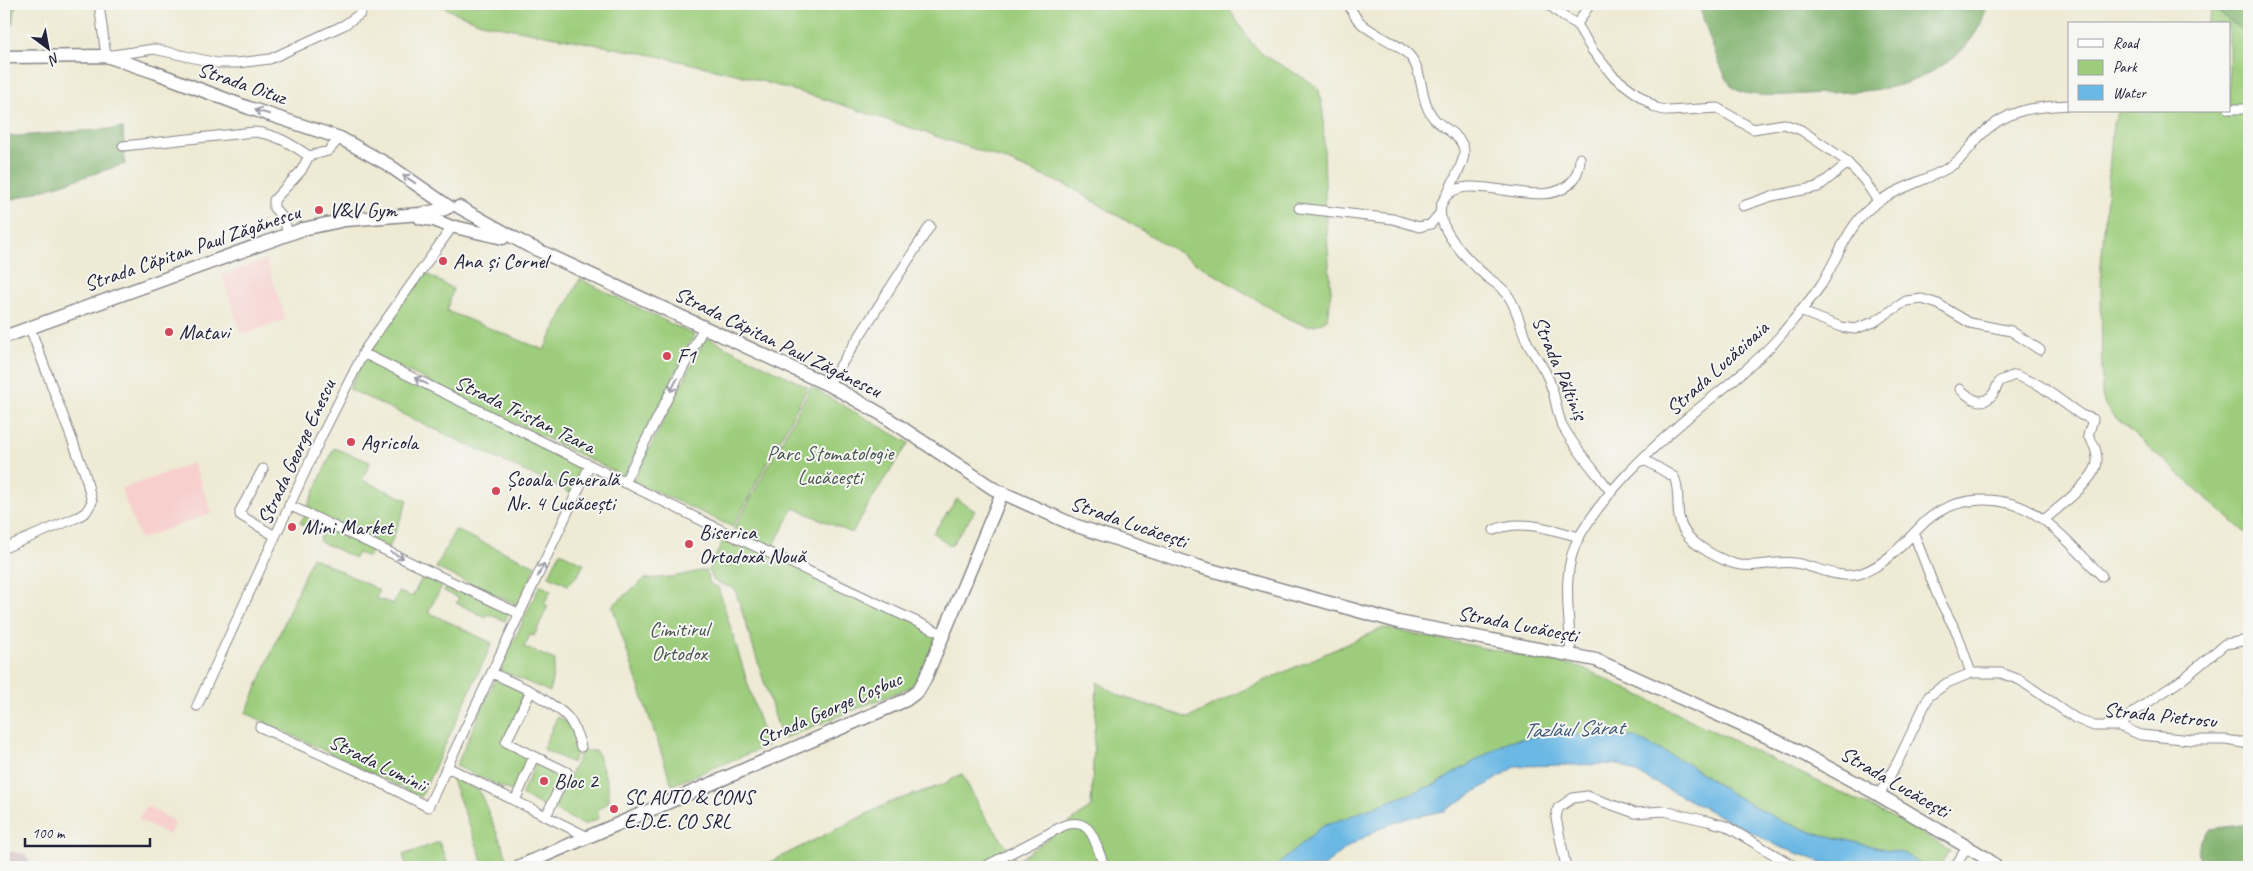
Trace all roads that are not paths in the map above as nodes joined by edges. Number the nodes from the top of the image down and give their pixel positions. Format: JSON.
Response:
{"nodes":[{"id":1,"x":100,"y":4,"type":"edge"},
{"id":2,"x":365,"y":4,"type":"edge"},
{"id":3,"x":1349,"y":4,"type":"edge"},
{"id":4,"x":1548,"y":4,"type":"edge"},
{"id":5,"x":1590,"y":4,"type":"edge"},
{"id":6,"x":1577,"y":24,"type":"junction"},
{"id":7,"x":106,"y":56,"type":"junction"},
{"id":8,"x":4,"y":57,"type":"edge"},
{"id":9,"x":2068,"y":105,"type":"edge"},
{"id":10,"x":2230,"y":109,"type":"edge"},
{"id":11,"x":2249,"y":109,"type":"edge"},
{"id":12,"x":340,"y":138,"type":"junction"},
{"id":13,"x":123,"y":146,"type":"dead end"},
{"id":14,"x":309,"y":156,"type":"junction"},
{"id":15,"x":1580,"y":158,"type":"dead end"},
{"id":16,"x":1848,"y":163,"type":"junction"},
{"id":17,"x":1446,"y":197,"type":"junction"},
{"id":18,"x":1878,"y":202,"type":"junction"},
{"id":19,"x":1743,"y":206,"type":"dead end"},
{"id":20,"x":451,"y":208,"type":"junction"},
{"id":21,"x":1299,"y":208,"type":"dead end"},
{"id":22,"x":1440,"y":213,"type":"junction"},
{"id":23,"x":398,"y":216,"type":"junction"},
{"id":24,"x":452,"y":226,"type":"junction"},
{"id":25,"x":930,"y":226,"type":"dead end"},
{"id":26,"x":288,"y":234,"type":"junction"},
{"id":27,"x":527,"y":244,"type":"junction"},
{"id":28,"x":1800,"y":311,"type":"junction"},
{"id":29,"x":704,"y":326,"type":"junction"},
{"id":30,"x":30,"y":328,"type":"junction"},
{"id":31,"x":4,"y":337,"type":"edge"},
{"id":32,"x":2040,"y":350,"type":"dead end"},
{"id":33,"x":363,"y":353,"type":"junction"},
{"id":34,"x":828,"y":385,"type":"junction"},
{"id":35,"x":1960,"y":389,"type":"dead end"},
{"id":36,"x":1643,"y":460,"type":"junction"},
{"id":37,"x":590,"y":465,"type":"junction"},
{"id":38,"x":263,"y":469,"type":"dead end"},
{"id":39,"x":624,"y":482,"type":"junction"},
{"id":40,"x":1611,"y":492,"type":"junction"},
{"id":41,"x":1002,"y":493,"type":"junction"},
{"id":42,"x":289,"y":505,"type":"junction"},
{"id":43,"x":2044,"y":520,"type":"junction"},
{"id":44,"x":1494,"y":530,"type":"dead end"},
{"id":45,"x":1914,"y":534,"type":"junction"},
{"id":46,"x":275,"y":536,"type":"junction"},
{"id":47,"x":1579,"y":537,"type":"junction"},
{"id":48,"x":4,"y":548,"type":"edge"},
{"id":49,"x":2102,"y":576,"type":"dead end"},
{"id":50,"x":520,"y":614,"type":"junction"},
{"id":51,"x":944,"y":634,"type":"junction"},
{"id":52,"x":2249,"y":640,"type":"edge"},
{"id":53,"x":1571,"y":655,"type":"junction"},
{"id":54,"x":1971,"y":672,"type":"junction"},
{"id":55,"x":492,"y":673,"type":"junction"},
{"id":56,"x":531,"y":691,"type":"junction"},
{"id":57,"x":197,"y":706,"type":"dead end"},
{"id":58,"x":2119,"y":726,"type":"junction"},
{"id":59,"x":260,"y":727,"type":"dead end"},
{"id":60,"x":2249,"y":744,"type":"edge"},
{"id":61,"x":581,"y":747,"type":"dead end"},
{"id":62,"x":534,"y":756,"type":"junction"},
{"id":63,"x":447,"y":767,"type":"junction"},
{"id":64,"x":1879,"y":795,"type":"junction"},
{"id":65,"x":515,"y":801,"type":"junction"},
{"id":66,"x":546,"y":816,"type":"junction"},
{"id":67,"x":586,"y":836,"type":"junction"},
{"id":68,"x":1966,"y":847,"type":"junction"},
{"id":69,"x":1956,"y":865,"type":"edge"},
{"id":70,"x":518,"y":867,"type":"edge"},
{"id":71,"x":984,"y":867,"type":"edge"},
{"id":72,"x":1105,"y":867,"type":"edge"},
{"id":73,"x":1566,"y":867,"type":"edge"},
{"id":74,"x":1795,"y":867,"type":"edge"},
{"id":75,"x":1996,"y":867,"type":"edge"}],
"edges":[{"from":1,"to":7,"type":"street"},
{"from":2,"to":7,"type":"street"},
{"from":3,"to":17,"type":"street"},
{"from":4,"to":6,"type":"street"},
{"from":5,"to":6,"type":"street"},
{"from":6,"to":16,"type":"street"},
{"from":7,"to":8,"type":"main road","name":"Strada Oituz"},
{"from":12,"to":7,"type":"main road","name":"Strada Oituz","one_way":true},
{"from":9,"to":18,"type":"street","name":"Strada Lucăcioaia"},
{"from":10,"to":11,"type":"street"},
{"from":12,"to":14,"type":"street"},
{"from":20,"to":12,"type":"main road","name":"Strada Oituz","one_way":true},
{"from":13,"to":14,"type":"street"},
{"from":14,"to":26,"type":"street"},
{"from":15,"to":17,"type":"street"},
{"from":16,"to":18,"type":"street"},
{"from":16,"to":19,"type":"street"},
{"from":17,"to":22,"type":"street"},
{"from":18,"to":28,"type":"street","name":"Strada Lucăcioaia"},
{"from":20,"to":23,"type":"main road","name":"Strada Căpitan Paul Zăgănescu"},
{"from":20,"to":24,"type":"main road"},
{"from":20,"to":24,"type":"main road"},
{"from":20,"to":27,"type":"main road","name":"Strada Căpitan Paul Zăgănescu"},
{"from":21,"to":22,"type":"street"},
{"from":22,"to":40,"type":"street","name":"Strada Păltiniș"},
{"from":23,"to":24,"type":"main road","name":"Strada Căpitan Paul Zăgănescu"},
{"from":23,"to":26,"type":"main road","name":"Strada Căpitan Paul Zăgănescu"},
{"from":24,"to":27,"type":"main road","name":"Strada Căpitan Paul Zăgănescu"},
{"from":24,"to":33,"type":"street","name":"Strada George Enescu"},
{"from":25,"to":34,"type":"street"},
{"from":26,"to":30,"type":"main road","name":"Strada Căpitan Paul Zăgănescu"},
{"from":27,"to":29,"type":"main road","name":"Strada Căpitan Paul Zăgănescu"},
{"from":28,"to":32,"type":"street"},
{"from":28,"to":36,"type":"street","name":"Strada Lucăcioaia"},
{"from":29,"to":34,"type":"main road","name":"Strada Căpitan Paul Zăgănescu"},
{"from":29,"to":39,"type":"street","one_way":true},
{"from":30,"to":31,"type":"main road","name":"Strada Căpitan Paul Zăgănescu"},
{"from":30,"to":48,"type":"street"},
{"from":37,"to":33,"type":"street","name":"Strada Tristan Tzara","one_way":true},
{"from":33,"to":42,"type":"street","name":"Strada George Enescu"},
{"from":34,"to":41,"type":"main road","name":"Strada Căpitan Paul Zăgănescu"},
{"from":35,"to":43,"type":"street"},
{"from":36,"to":40,"type":"street","name":"Strada Lucăcioaia"},
{"from":36,"to":45,"type":"street"},
{"from":37,"to":39,"type":"street","name":"Strada Tristan Tzara"},
{"from":50,"to":37,"type":"street","name":"Strada Luminii","one_way":true},
{"from":38,"to":46,"type":"street"},
{"from":39,"to":51,"type":"street","name":"Strada Tristan Tzara"},
{"from":40,"to":47,"type":"street","name":"Strada Lucăcioaia"},
{"from":41,"to":51,"type":"main road","name":"Strada George Coșbuc"},
{"from":41,"to":53,"type":"main road","name":"Strada Lucăcești"},
{"from":42,"to":46,"type":"street","name":"Strada George Enescu"},
{"from":42,"to":50,"type":"street","one_way":true},
{"from":43,"to":45,"type":"street"},
{"from":43,"to":49,"type":"street"},
{"from":44,"to":47,"type":"street"},
{"from":45,"to":54,"type":"street"},
{"from":46,"to":57,"type":"street","name":"Strada George Enescu"},
{"from":47,"to":53,"type":"street","name":"Strada Lucăcioaia"},
{"from":50,"to":55,"type":"street","name":"Strada Luminii"},
{"from":51,"to":67,"type":"main road","name":"Strada George Coșbuc"},
{"from":52,"to":58,"type":"street"},
{"from":53,"to":64,"type":"main road","name":"Strada Lucăcești"},
{"from":54,"to":58,"type":"street","name":"Strada Pietrosu"},
{"from":54,"to":64,"type":"street","name":"Strada Pietrosu"},
{"from":55,"to":56,"type":"street"},
{"from":55,"to":63,"type":"street","name":"Strada Luminii"},
{"from":56,"to":61,"type":"street"},
{"from":56,"to":62,"type":"street"},
{"from":58,"to":60,"type":"street","name":"Strada Pietrosu"},
{"from":59,"to":63,"type":"street","name":"Strada Luminii"},
{"from":62,"to":65,"type":"street"},
{"from":62,"to":66,"type":"street"},
{"from":63,"to":65,"type":"street"},
{"from":64,"to":68,"type":"main road","name":"Strada Lucăcești"},
{"from":65,"to":66,"type":"street"},
{"from":66,"to":67,"type":"street"},
{"from":67,"to":70,"type":"main road","name":"Strada George Coșbuc"},
{"from":68,"to":69,"type":"street"},
{"from":68,"to":75,"type":"main road","name":"Strada Lucăcești"},
{"from":71,"to":72,"type":"street"},
{"from":73,"to":74,"type":"street"}]}
